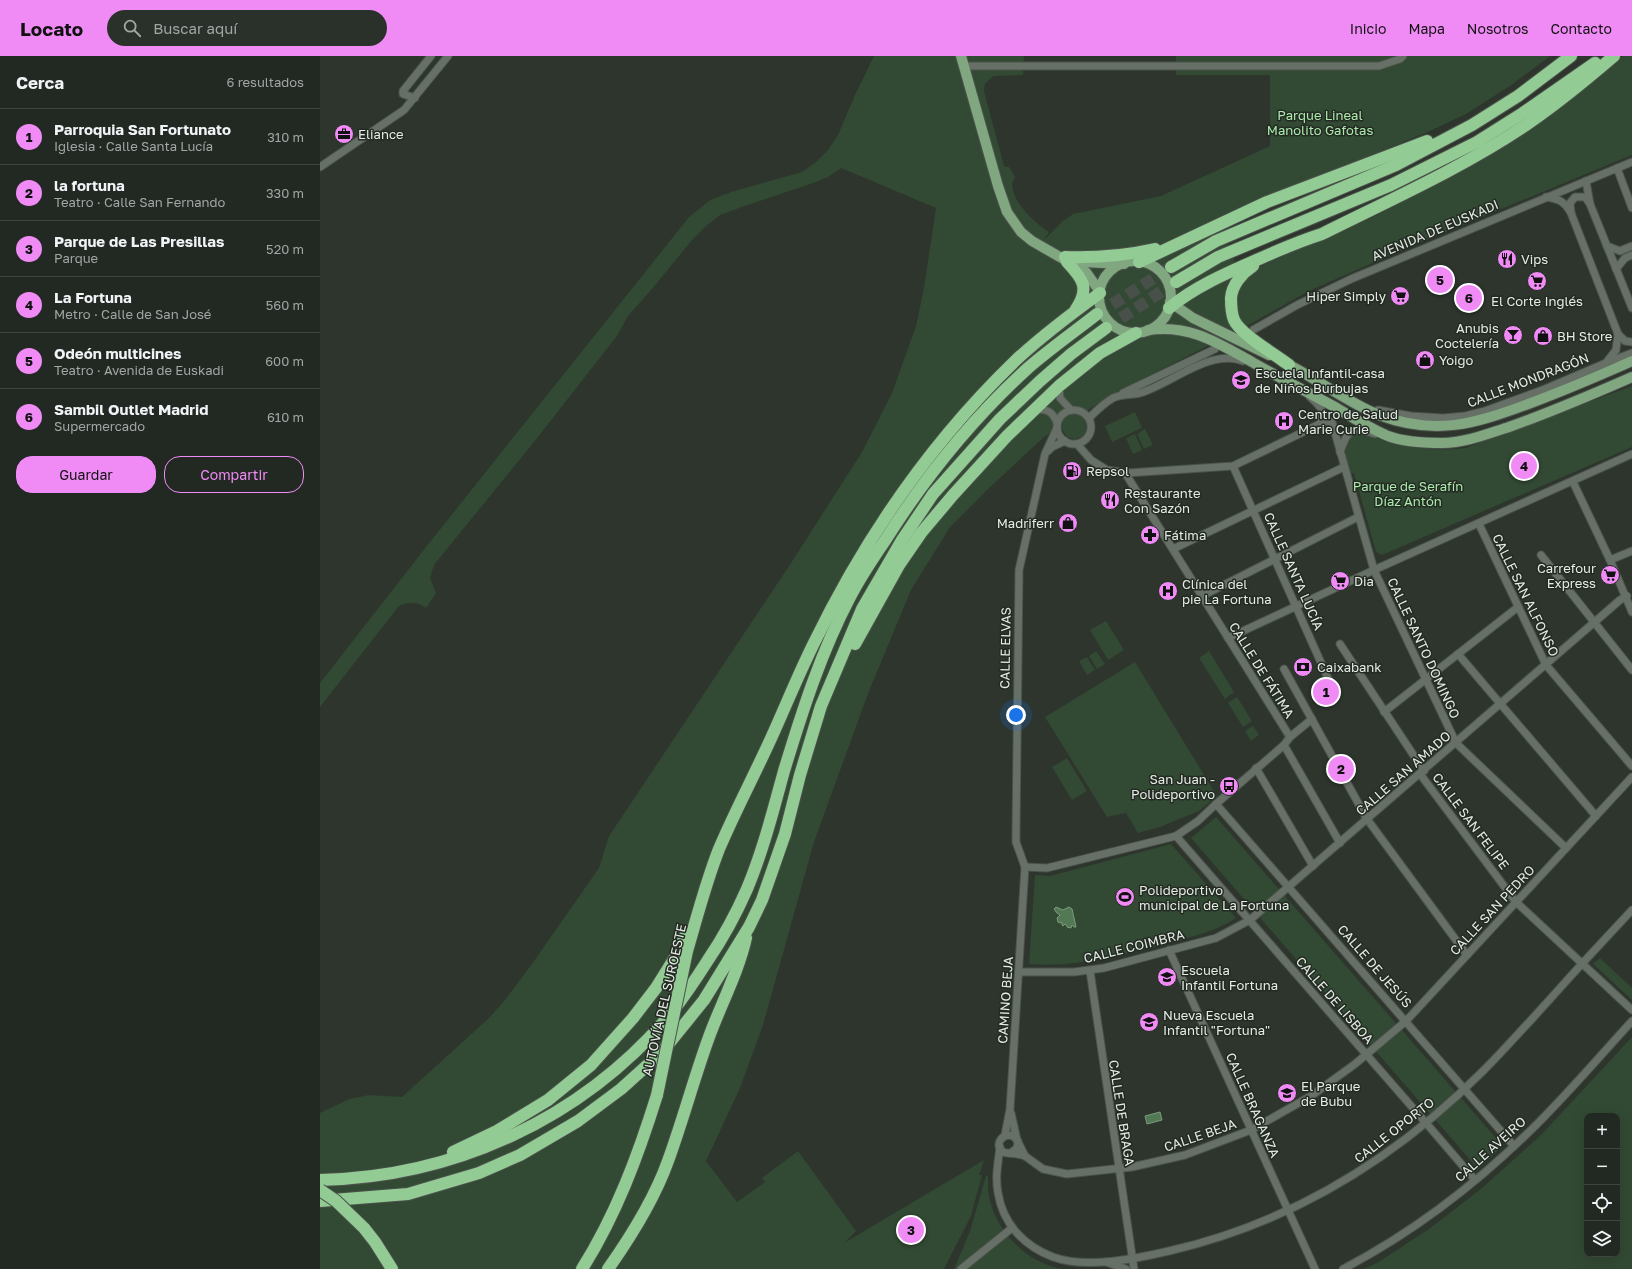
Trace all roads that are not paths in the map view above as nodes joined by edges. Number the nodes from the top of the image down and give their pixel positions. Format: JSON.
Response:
{"nodes":[{"id":1,"x":431,"y":56,"type":"edge"},
{"id":2,"x":448,"y":56,"type":"edge"},
{"id":3,"x":1403,"y":56,"type":"edge"},
{"id":4,"x":1571,"y":56,"type":"edge"},
{"id":5,"x":1603,"y":56,"type":"edge"},
{"id":6,"x":1614,"y":56,"type":"edge"},
{"id":7,"x":962,"y":61,"type":"edge"},
{"id":8,"x":402,"y":94,"type":"junction"},
{"id":9,"x":415,"y":98,"type":"junction"},
{"id":10,"x":404,"y":110,"type":"junction"},
{"id":11,"x":1453,"y":134,"type":"junction"},
{"id":12,"x":1632,"y":162,"type":"edge"},
{"id":13,"x":320,"y":167,"type":"edge"},
{"id":14,"x":1617,"y":168,"type":"junction"},
{"id":15,"x":1586,"y":181,"type":"junction"},
{"id":16,"x":1546,"y":197,"type":"junction"},
{"id":17,"x":1590,"y":204,"type":"junction"},
{"id":18,"x":1632,"y":208,"type":"edge"},
{"id":19,"x":1571,"y":213,"type":"junction"},
{"id":20,"x":1302,"y":240,"type":"junction"},
{"id":21,"x":1180,"y":244,"type":"junction"},
{"id":22,"x":1607,"y":246,"type":"junction"},
{"id":23,"x":1632,"y":246,"type":"edge"},
{"id":24,"x":1632,"y":255,"type":"edge"},
{"id":25,"x":1066,"y":260,"type":"junction"},
{"id":26,"x":1139,"y":262,"type":"junction"},
{"id":27,"x":1124,"y":264,"type":"junction"},
{"id":28,"x":1171,"y":267,"type":"tunnel mouth"},
{"id":29,"x":1616,"y":268,"type":"junction"},
{"id":30,"x":1176,"y":282,"type":"tunnel mouth"},
{"id":31,"x":1100,"y":292,"type":"junction"},
{"id":32,"x":1171,"y":305,"type":"junction"},
{"id":33,"x":1632,"y":308,"type":"edge"},
{"id":34,"x":1075,"y":312,"type":"junction"},
{"id":35,"x":1097,"y":314,"type":"tunnel mouth"},
{"id":36,"x":1106,"y":328,"type":"tunnel mouth"},
{"id":37,"x":1148,"y":330,"type":"junction"},
{"id":38,"x":1253,"y":330,"type":"dead end"},
{"id":39,"x":1136,"y":333,"type":"junction"},
{"id":40,"x":1618,"y":334,"type":"junction"},
{"id":41,"x":1632,"y":342,"type":"edge"},
{"id":42,"x":1215,"y":349,"type":"dead end"},
{"id":43,"x":1632,"y":353,"type":"edge"},
{"id":44,"x":1632,"y":361,"type":"edge"},
{"id":45,"x":1606,"y":363,"type":"junction"},
{"id":46,"x":1289,"y":365,"type":"junction"},
{"id":47,"x":1266,"y":370,"type":"junction"},
{"id":48,"x":1632,"y":377,"type":"edge"},
{"id":49,"x":1059,"y":386,"type":"junction"},
{"id":50,"x":1297,"y":387,"type":"junction"},
{"id":51,"x":1114,"y":397,"type":"junction"},
{"id":52,"x":1360,"y":406,"type":"junction"},
{"id":53,"x":1033,"y":410,"type":"junction"},
{"id":54,"x":1071,"y":410,"type":"junction"},
{"id":55,"x":1089,"y":418,"type":"junction"},
{"id":56,"x":1323,"y":422,"type":"junction"},
{"id":57,"x":1057,"y":426,"type":"junction"},
{"id":58,"x":1389,"y":436,"type":"junction"},
{"id":59,"x":1065,"y":441,"type":"junction"},
{"id":60,"x":1077,"y":444,"type":"junction"},
{"id":61,"x":1340,"y":453,"type":"junction"},
{"id":62,"x":1045,"y":454,"type":"junction"},
{"id":63,"x":1632,"y":454,"type":"edge"},
{"id":64,"x":1233,"y":466,"type":"junction"},
{"id":65,"x":1344,"y":467,"type":"junction"},
{"id":66,"x":1127,"y":473,"type":"junction"},
{"id":67,"x":1573,"y":482,"type":"junction"},
{"id":68,"x":1254,"y":511,"type":"junction"},
{"id":69,"x":1358,"y":517,"type":"junction"},
{"id":70,"x":1479,"y":524,"type":"junction"},
{"id":71,"x":1173,"y":550,"type":"junction"},
{"id":72,"x":1632,"y":550,"type":"edge"},
{"id":73,"x":1542,"y":555,"type":"dead end"},
{"id":74,"x":1274,"y":559,"type":"junction"},
{"id":75,"x":1610,"y":560,"type":"junction"},
{"id":76,"x":1374,"y":570,"type":"junction"},
{"id":77,"x":1202,"y":596,"type":"junction"},
{"id":78,"x":1626,"y":596,"type":"junction"},
{"id":79,"x":848,"y":600,"type":"junction"},
{"id":80,"x":1296,"y":606,"type":"junction"},
{"id":81,"x":1518,"y":607,"type":"junction"},
{"id":82,"x":1632,"y":612,"type":"edge"},
{"id":83,"x":1594,"y":623,"type":"junction"},
{"id":84,"x":1228,"y":638,"type":"junction"},
{"id":85,"x":1340,"y":644,"type":"dead end"},
{"id":86,"x":1458,"y":654,"type":"junction"},
{"id":87,"x":1546,"y":665,"type":"junction"},
{"id":88,"x":1284,"y":669,"type":"dead end"},
{"id":89,"x":1632,"y":670,"type":"edge"},
{"id":90,"x":1426,"y":679,"type":"junction"},
{"id":91,"x":1331,"y":685,"type":"dead end"},
{"id":92,"x":1501,"y":704,"type":"junction"},
{"id":93,"x":821,"y":706,"type":"junction"},
{"id":94,"x":1384,"y":712,"type":"junction"},
{"id":95,"x":1312,"y":719,"type":"junction"},
{"id":96,"x":772,"y":736,"type":"junction"},
{"id":97,"x":1290,"y":737,"type":"junction"},
{"id":98,"x":1456,"y":743,"type":"junction"},
{"id":99,"x":1284,"y":745,"type":"junction"},
{"id":100,"x":1632,"y":766,"type":"edge"},
{"id":101,"x":1256,"y":768,"type":"junction"},
{"id":102,"x":1422,"y":772,"type":"junction"},
{"id":103,"x":1632,"y":777,"type":"edge"},
{"id":104,"x":1216,"y":804,"type":"junction"},
{"id":105,"x":1596,"y":816,"type":"junction"},
{"id":106,"x":1367,"y":819,"type":"junction"},
{"id":107,"x":1176,"y":836,"type":"junction"},
{"id":108,"x":1340,"y":843,"type":"junction"},
{"id":109,"x":1566,"y":848,"type":"junction"},
{"id":110,"x":1313,"y":866,"type":"junction"},
{"id":111,"x":1025,"y":867,"type":"junction"},
{"id":112,"x":708,"y":880,"type":"junction"},
{"id":113,"x":1289,"y":886,"type":"junction"},
{"id":114,"x":1516,"y":902,"type":"junction"},
{"id":115,"x":1632,"y":910,"type":"edge"},
{"id":116,"x":1250,"y":920,"type":"junction"},
{"id":117,"x":749,"y":927,"type":"junction"},
{"id":118,"x":1169,"y":950,"type":"junction"},
{"id":119,"x":1467,"y":955,"type":"junction"},
{"id":120,"x":1583,"y":964,"type":"junction"},
{"id":121,"x":1090,"y":971,"type":"junction"},
{"id":122,"x":1019,"y":972,"type":"junction"},
{"id":123,"x":1632,"y":1010,"type":"edge"},
{"id":124,"x":1406,"y":1021,"type":"junction"},
{"id":125,"x":1632,"y":1021,"type":"edge"},
{"id":126,"x":1366,"y":1055,"type":"junction"},
{"id":127,"x":1465,"y":1088,"type":"junction"},
{"id":128,"x":1010,"y":1109,"type":"junction"},
{"id":129,"x":1426,"y":1122,"type":"junction"},
{"id":130,"x":1251,"y":1130,"type":"junction"},
{"id":131,"x":1005,"y":1135,"type":"junction"},
{"id":132,"x":1017,"y":1140,"type":"junction"},
{"id":133,"x":1514,"y":1146,"type":"junction"},
{"id":134,"x":1000,"y":1147,"type":"junction"},
{"id":135,"x":1011,"y":1153,"type":"junction"},
{"id":136,"x":1025,"y":1156,"type":"junction"},
{"id":137,"x":427,"y":1166,"type":"junction"},
{"id":138,"x":1119,"y":1169,"type":"junction"},
{"id":139,"x":320,"y":1180,"type":"edge"},
{"id":140,"x":1475,"y":1180,"type":"junction"},
{"id":141,"x":320,"y":1190,"type":"edge"},
{"id":142,"x":320,"y":1201,"type":"edge"},
{"id":143,"x":1288,"y":1212,"type":"junction"},
{"id":144,"x":1012,"y":1228,"type":"junction"},
{"id":145,"x":1132,"y":1258,"type":"junction"},
{"id":146,"x":1104,"y":1261,"type":"junction"},
{"id":147,"x":392,"y":1269,"type":"edge"},
{"id":148,"x":582,"y":1269,"type":"edge"},
{"id":149,"x":608,"y":1269,"type":"edge"},
{"id":150,"x":961,"y":1269,"type":"edge"},
{"id":151,"x":1126,"y":1269,"type":"edge"},
{"id":152,"x":1134,"y":1269,"type":"edge"},
{"id":153,"x":1314,"y":1269,"type":"edge"},
{"id":154,"x":1343,"y":1269,"type":"edge"}],
"edges":[{"from":1,"to":8,"type":"street"},
{"from":2,"to":9,"type":"street"},
{"from":3,"to":7,"type":"street"},
{"from":4,"to":11,"type":"highway"},
{"from":5,"to":30,"type":"highway"},
{"from":6,"to":20,"type":"highway"},
{"from":7,"to":25,"type":"main road"},
{"from":8,"to":9,"type":"street"},
{"from":8,"to":10,"type":"street"},
{"from":9,"to":10,"type":"street"},
{"from":10,"to":13,"type":"street"},
{"from":11,"to":21,"type":"highway"},
{"from":11,"to":28,"type":"highway"},
{"from":12,"to":14,"type":"street","name":"AVENIDA DE EUSKADI"},
{"from":14,"to":15,"type":"street","name":"AVENIDA DE EUSKADI"},
{"from":14,"to":18,"type":"street"},
{"from":15,"to":16,"type":"street","name":"AVENIDA DE EUSKADI"},
{"from":15,"to":17,"type":"street"},
{"from":16,"to":19,"type":"street"},
{"from":16,"to":38,"type":"street","name":"AVENIDA DE EUSKADI"},
{"from":17,"to":19,"type":"street"},
{"from":17,"to":22,"type":"street"},
{"from":19,"to":40,"type":"street"},
{"from":20,"to":32,"type":"highway"},
{"from":20,"to":46,"type":"highway"},
{"from":21,"to":25,"type":"highway"},
{"from":21,"to":26,"type":"highway"},
{"from":22,"to":23,"type":"street"},
{"from":22,"to":29,"type":"street"},
{"from":24,"to":29,"type":"street"},
{"from":25,"to":27,"type":"main road"},
{"from":25,"to":31,"type":"main road"},
{"from":25,"to":34,"type":"highway"},
{"from":26,"to":27,"type":"main road"},
{"from":26,"to":32,"type":"main road"},
{"from":27,"to":31,"type":"main road"},
{"from":29,"to":33,"type":"street"},
{"from":31,"to":34,"type":"highway"},
{"from":31,"to":39,"type":"main road"},
{"from":32,"to":37,"type":"main road"},
{"from":32,"to":46,"type":"main road"},
{"from":34,"to":96,"type":"highway"},
{"from":35,"to":79,"type":"highway"},
{"from":36,"to":93,"type":"highway"},
{"from":37,"to":39,"type":"main road"},
{"from":37,"to":47,"type":"main road"},
{"from":39,"to":49,"type":"highway"},
{"from":40,"to":41,"type":"street"},
{"from":40,"to":45,"type":"street","name":"CALLE MONDRAGÓN"},
{"from":42,"to":51,"type":"street"},
{"from":43,"to":45,"type":"street"},
{"from":44,"to":52,"type":"main road"},
{"from":45,"to":52,"type":"street","name":"CALLE MONDRAGÓN"},
{"from":46,"to":52,"type":"main road"},
{"from":47,"to":50,"type":"main road"},
{"from":47,"to":51,"type":"street"},
{"from":48,"to":58,"type":"main road"},
{"from":49,"to":53,"type":"highway"},
{"from":49,"to":54,"type":"street"},
{"from":50,"to":56,"type":"street","name":"CALLE SANTO DOMINGO"},
{"from":50,"to":58,"type":"main road"},
{"from":51,"to":55,"type":"street"},
{"from":53,"to":57,"type":"street"},
{"from":53,"to":93,"type":"highway"},
{"from":54,"to":55,"type":"street"},
{"from":54,"to":57,"type":"street"},
{"from":55,"to":60,"type":"street"},
{"from":56,"to":61,"type":"street","name":"CALLE SANTO DOMINGO"},
{"from":56,"to":64,"type":"street"},
{"from":57,"to":59,"type":"street"},
{"from":57,"to":62,"type":"street","name":"CALLE ELVAS"},
{"from":58,"to":61,"type":"street"},
{"from":59,"to":60,"type":"street"},
{"from":59,"to":62,"type":"street"},
{"from":60,"to":66,"type":"street"},
{"from":61,"to":65,"type":"street","name":"CALLE SANTO DOMINGO"},
{"from":62,"to":111,"type":"street","name":"CALLE ELVAS"},
{"from":63,"to":67,"type":"street"},
{"from":64,"to":66,"type":"street"},
{"from":64,"to":68,"type":"street","name":"CALLE SANTA LUCÍA"},
{"from":65,"to":68,"type":"street"},
{"from":65,"to":69,"type":"street","name":"CALLE SANTO DOMINGO"},
{"from":66,"to":71,"type":"street","name":"CALLE DE FÁTIMA"},
{"from":67,"to":70,"type":"street"},
{"from":67,"to":75,"type":"street"},
{"from":68,"to":71,"type":"street"},
{"from":68,"to":74,"type":"street","name":"CALLE SANTA LUCÍA"},
{"from":69,"to":74,"type":"street"},
{"from":69,"to":76,"type":"street","name":"CALLE SANTO DOMINGO"},
{"from":70,"to":76,"type":"street"},
{"from":70,"to":81,"type":"street","name":"CALLE SAN ALFONSO"},
{"from":71,"to":77,"type":"street","name":"CALLE DE FÁTIMA"},
{"from":72,"to":75,"type":"street"},
{"from":73,"to":83,"type":"street"},
{"from":74,"to":77,"type":"street"},
{"from":74,"to":80,"type":"street","name":"CALLE SANTA LUCÍA"},
{"from":75,"to":78,"type":"street"},
{"from":76,"to":80,"type":"street"},
{"from":76,"to":90,"type":"street","name":"CALLE SANTO DOMINGO"},
{"from":77,"to":84,"type":"street","name":"CALLE DE FÁTIMA"},
{"from":78,"to":82,"type":"street"},
{"from":78,"to":83,"type":"street","name":"CALLE SAN AMADO"},
{"from":79,"to":96,"type":"highway"},
{"from":79,"to":137,"type":"highway"},
{"from":80,"to":84,"type":"street"},
{"from":80,"to":91,"type":"street","name":"CALLE SANTA LUCÍA"},
{"from":81,"to":86,"type":"street"},
{"from":81,"to":87,"type":"street","name":"CALLE SAN ALFONSO"},
{"from":83,"to":87,"type":"street","name":"CALLE SAN AMADO"},
{"from":83,"to":89,"type":"street"},
{"from":84,"to":97,"type":"street","name":"CALLE DE FÁTIMA"},
{"from":85,"to":94,"type":"street","name":"CALLE SAN FELIPE"},
{"from":86,"to":90,"type":"street"},
{"from":86,"to":92,"type":"street"},
{"from":87,"to":92,"type":"street","name":"CALLE SAN AMADO"},
{"from":87,"to":100,"type":"street","name":"CALLE SAN ALFONSO"},
{"from":88,"to":95,"type":"street"},
{"from":90,"to":94,"type":"street"},
{"from":90,"to":98,"type":"street","name":"CALLE SANTO DOMINGO"},
{"from":92,"to":98,"type":"street","name":"CALLE SAN AMADO"},
{"from":92,"to":105,"type":"street"},
{"from":93,"to":117,"type":"highway"},
{"from":94,"to":102,"type":"street","name":"CALLE SAN FELIPE"},
{"from":95,"to":97,"type":"street"},
{"from":95,"to":106,"type":"street"},
{"from":96,"to":112,"type":"highway","name":"AUTOVÍA DEL SUROESTE"},
{"from":97,"to":99,"type":"street"},
{"from":98,"to":102,"type":"street","name":"CALLE SAN AMADO"},
{"from":98,"to":109,"type":"street","name":"CALLE SANTO DOMINGO"},
{"from":99,"to":101,"type":"street"},
{"from":99,"to":108,"type":"street"},
{"from":101,"to":104,"type":"street"},
{"from":101,"to":110,"type":"street"},
{"from":102,"to":106,"type":"street","name":"CALLE SAN AMADO"},
{"from":102,"to":114,"type":"street","name":"CALLE SAN FELIPE"},
{"from":103,"to":105,"type":"street","name":"CALLE SAN PEDRO"},
{"from":104,"to":107,"type":"street"},
{"from":104,"to":113,"type":"street","name":"CALLE DE JESÚS"},
{"from":105,"to":109,"type":"street","name":"CALLE SAN PEDRO"},
{"from":106,"to":108,"type":"street","name":"CALLE SAN AMADO"},
{"from":106,"to":119,"type":"street"},
{"from":107,"to":111,"type":"street"},
{"from":107,"to":116,"type":"street","name":"CALLE DE LISBOA"},
{"from":108,"to":110,"type":"street","name":"CALLE SAN AMADO"},
{"from":109,"to":114,"type":"street","name":"CALLE SAN PEDRO"},
{"from":110,"to":113,"type":"street","name":"CALLE SAN AMADO"},
{"from":111,"to":122,"type":"street","name":"CAMINO BEJA"},
{"from":112,"to":137,"type":"highway"},
{"from":112,"to":148,"type":"highway","name":"AUTOVÍA DEL SUROESTE","bridge":true},
{"from":113,"to":116,"type":"street","name":"CALLE SAN AMADO"},
{"from":113,"to":124,"type":"street","name":"CALLE DE JESÚS"},
{"from":114,"to":119,"type":"street","name":"CALLE SAN PEDRO"},
{"from":114,"to":120,"type":"street","name":"CALLE SAN FELIPE"},
{"from":115,"to":120,"type":"street","name":"CALLE OPORTO"},
{"from":116,"to":118,"type":"street","name":"CALLE COIMBRA"},
{"from":116,"to":126,"type":"street","name":"CALLE DE LISBOA"},
{"from":117,"to":142,"type":"highway"},
{"from":117,"to":149,"type":"highway"},
{"from":118,"to":121,"type":"street","name":"CALLE COIMBRA"},
{"from":118,"to":130,"type":"street","name":"CALLE BRAGANZA"},
{"from":119,"to":124,"type":"street","name":"CALLE SAN PEDRO"},
{"from":120,"to":123,"type":"street","name":"CALLE SAN FELIPE"},
{"from":120,"to":127,"type":"street","name":"CALLE OPORTO"},
{"from":121,"to":122,"type":"street","name":"CALLE COIMBRA"},
{"from":121,"to":138,"type":"street","name":"CALLE DE BRAGA"},
{"from":122,"to":128,"type":"street","name":"CAMINO BEJA"},
{"from":124,"to":126,"type":"street","name":"CALLE SAN PEDRO"},
{"from":124,"to":127,"type":"street","name":"CALLE DE JESÚS"},
{"from":125,"to":133,"type":"street","name":"CALLE AVEIRO"},
{"from":126,"to":129,"type":"street","name":"CALLE DE LISBOA"},
{"from":126,"to":130,"type":"street","name":"CALLE BEJA"},
{"from":127,"to":129,"type":"street","name":"CALLE OPORTO"},
{"from":127,"to":133,"type":"street","name":"CALLE DE JESÚS"},
{"from":128,"to":131,"type":"street","name":"CAMINO BEJA"},
{"from":128,"to":132,"type":"street"},
{"from":129,"to":140,"type":"street","name":"CALLE DE LISBOA"},
{"from":129,"to":143,"type":"street","name":"CALLE OPORTO"},
{"from":130,"to":138,"type":"street","name":"CALLE BEJA"},
{"from":130,"to":143,"type":"street","name":"CALLE BRAGANZA"},
{"from":131,"to":132,"type":"street"},
{"from":131,"to":134,"type":"street"},
{"from":132,"to":135,"type":"street"},
{"from":132,"to":136,"type":"street"},
{"from":133,"to":140,"type":"street","name":"CALLE AVEIRO"},
{"from":134,"to":135,"type":"street"},
{"from":134,"to":144,"type":"street","name":"CALLE OPORTO"},
{"from":135,"to":136,"type":"street"},
{"from":136,"to":138,"type":"street","name":"CALLE BEJA"},
{"from":137,"to":139,"type":"highway"},
{"from":138,"to":145,"type":"street","name":"CALLE DE BRAGA"},
{"from":140,"to":154,"type":"street","name":"CALLE AVEIRO"},
{"from":141,"to":147,"type":"highway","bridge":true},
{"from":143,"to":145,"type":"street","name":"CALLE OPORTO"},
{"from":143,"to":153,"type":"street","name":"CALLE BRAGANZA"},
{"from":144,"to":146,"type":"street","name":"CALLE OPORTO"},
{"from":144,"to":150,"type":"street"},
{"from":145,"to":146,"type":"street","name":"CALLE OPORTO"},
{"from":145,"to":152,"type":"street"},
{"from":146,"to":151,"type":"street","name":"CALLE OPORTO"}]}
